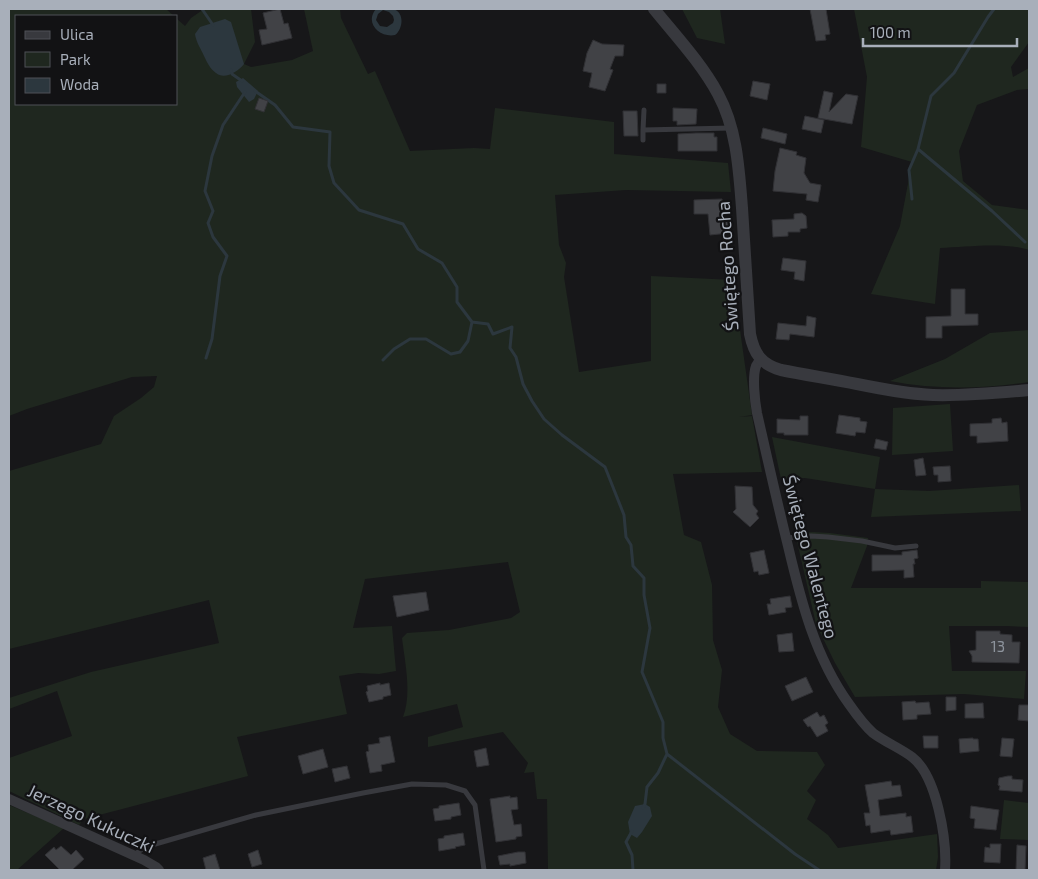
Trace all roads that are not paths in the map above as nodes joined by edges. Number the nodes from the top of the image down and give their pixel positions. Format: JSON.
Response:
{"nodes":[{"id":1,"x":654,"y":9,"type":"edge"},
{"id":2,"x":644,"y":110,"type":"dead end"},
{"id":3,"x":731,"y":128,"type":"junction"},
{"id":4,"x":644,"y":130,"type":"junction"},
{"id":5,"x":644,"y":140,"type":"dead end"},
{"id":6,"x":761,"y":359,"type":"junction"},
{"id":7,"x":1029,"y":390,"type":"edge"},
{"id":8,"x":786,"y":538,"type":"junction"},
{"id":9,"x":916,"y":546,"type":"dead end"},
{"id":10,"x":9,"y":799,"type":"edge"},
{"id":11,"x":134,"y":855,"type":"junction"},
{"id":12,"x":159,"y":870,"type":"edge"},
{"id":13,"x":484,"y":870,"type":"edge"},
{"id":14,"x":945,"y":870,"type":"edge"}],
"edges":[{"from":1,"to":3,"type":"street","name":"Świętego Rocha"},
{"from":2,"to":4,"type":"lane"},
{"from":3,"to":4,"type":"lane"},
{"from":3,"to":6,"type":"street","name":"Świętego Rocha"},
{"from":4,"to":5,"type":"lane"},
{"from":6,"to":7,"type":"street"},
{"from":6,"to":8,"type":"street","name":"Świętego Walentego"},
{"from":8,"to":9,"type":"lane"},
{"from":8,"to":14,"type":"street","name":"Świętego Walentego"},
{"from":10,"to":11,"type":"street","name":"Jerzego Kukuczki"},
{"from":11,"to":12,"type":"street","name":"Jerzego Kukuczki"},
{"from":11,"to":13,"type":"lane"}]}
